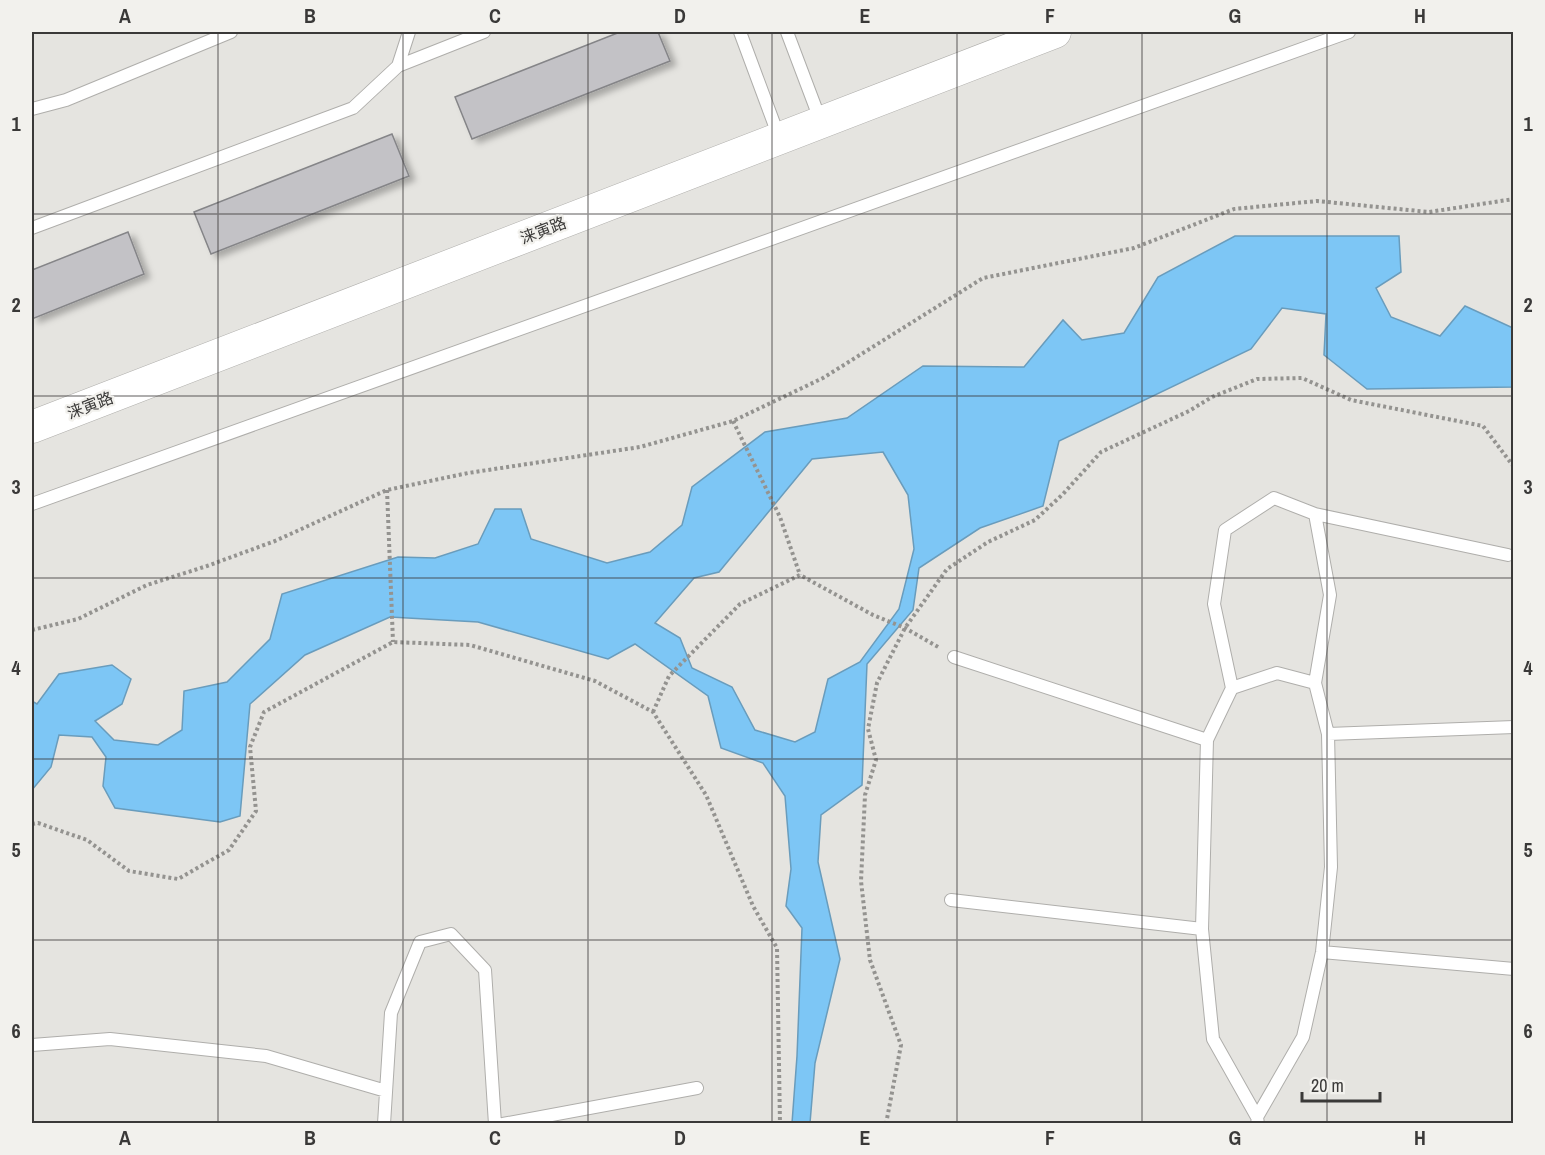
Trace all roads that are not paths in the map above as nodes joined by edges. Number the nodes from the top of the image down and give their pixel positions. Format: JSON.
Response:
{"nodes":[{"id":1,"x":231,"y":32,"type":"edge"},
{"id":2,"x":409,"y":32,"type":"edge"},
{"id":3,"x":484,"y":32,"type":"edge"},
{"id":4,"x":740,"y":32,"type":"edge"},
{"id":5,"x":787,"y":32,"type":"edge"},
{"id":6,"x":1055,"y":32,"type":"edge"},
{"id":7,"x":1348,"y":32,"type":"edge"},
{"id":8,"x":398,"y":66,"type":"junction"},
{"id":9,"x":32,"y":109,"type":"edge"},
{"id":10,"x":821,"y":122,"type":"junction"},
{"id":11,"x":779,"y":138,"type":"junction"},
{"id":12,"x":32,"y":228,"type":"edge"},
{"id":13,"x":32,"y":427,"type":"edge"},
{"id":14,"x":32,"y":504,"type":"edge"},
{"id":15,"x":1315,"y":514,"type":"junction"},
{"id":16,"x":1508,"y":555,"type":"dead end"},
{"id":17,"x":954,"y":657,"type":"road end"},
{"id":18,"x":1315,"y":683,"type":"junction"},
{"id":19,"x":1232,"y":688,"type":"junction"},
{"id":20,"x":1514,"y":727,"type":"edge"},
{"id":21,"x":1328,"y":734,"type":"junction"},
{"id":22,"x":1207,"y":740,"type":"junction"},
{"id":23,"x":951,"y":900,"type":"dead end"},
{"id":24,"x":1202,"y":929,"type":"junction"},
{"id":25,"x":1322,"y":952,"type":"junction"},
{"id":26,"x":1514,"y":969,"type":"edge"},
{"id":27,"x":32,"y":1045,"type":"edge"},
{"id":28,"x":697,"y":1088,"type":"dead end"},
{"id":29,"x":386,"y":1091,"type":"junction"},
{"id":30,"x":1257,"y":1120,"type":"edge"},
{"id":31,"x":384,"y":1124,"type":"edge"},
{"id":32,"x":495,"y":1124,"type":"edge"},
{"id":33,"x":503,"y":1124,"type":"edge"}],
"edges":[{"from":1,"to":9,"type":"lane"},
{"from":2,"to":8,"type":"lane"},
{"from":3,"to":8,"type":"lane"},
{"from":4,"to":11,"type":"lane"},
{"from":5,"to":10,"type":"lane"},
{"from":6,"to":10,"type":"street","name":"涞寅路"},
{"from":7,"to":14,"type":"lane"},
{"from":8,"to":12,"type":"lane"},
{"from":10,"to":11,"type":"street","name":"涞寅路"},
{"from":11,"to":13,"type":"street","name":"涞寅路"},
{"from":15,"to":16,"type":"lane"},
{"from":15,"to":18,"type":"lane"},
{"from":15,"to":19,"type":"lane"},
{"from":17,"to":22,"type":"lane"},
{"from":18,"to":19,"type":"lane"},
{"from":18,"to":21,"type":"lane"},
{"from":19,"to":22,"type":"lane"},
{"from":20,"to":21,"type":"lane"},
{"from":21,"to":25,"type":"lane"},
{"from":22,"to":24,"type":"lane"},
{"from":23,"to":24,"type":"lane"},
{"from":24,"to":30,"type":"lane"},
{"from":25,"to":26,"type":"lane"},
{"from":25,"to":30,"type":"lane"},
{"from":27,"to":29,"type":"lane"},
{"from":28,"to":33,"type":"lane"},
{"from":29,"to":31,"type":"lane"},
{"from":29,"to":32,"type":"lane"}]}
